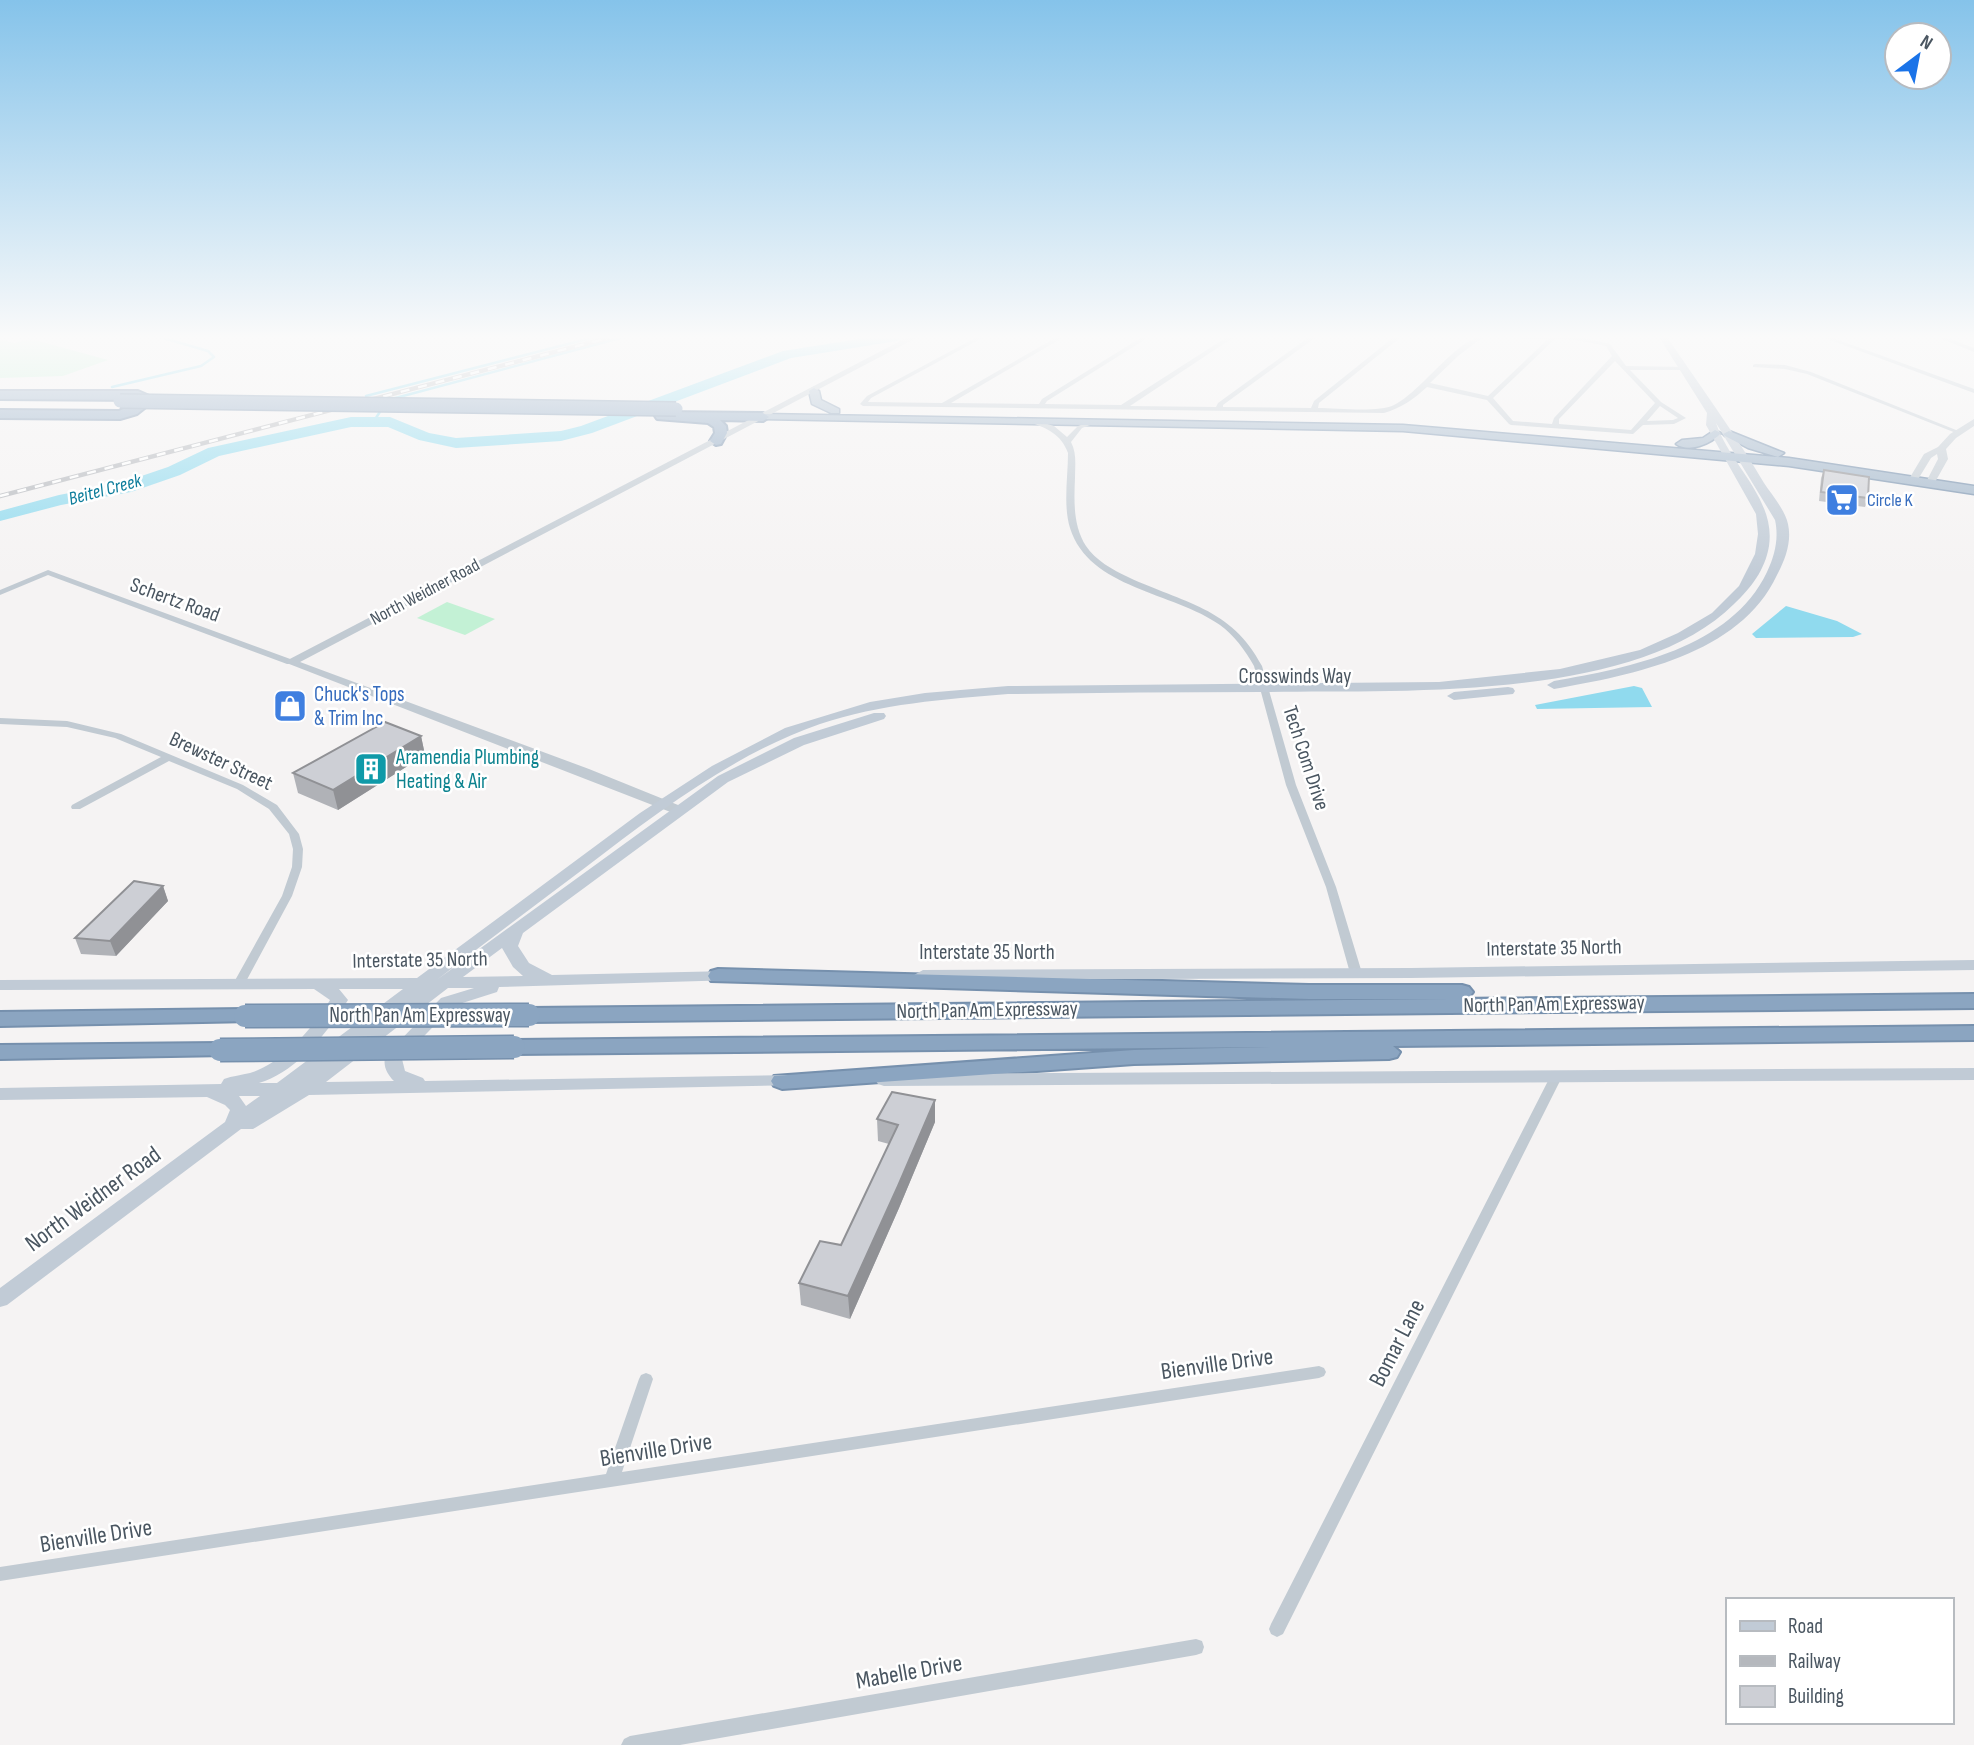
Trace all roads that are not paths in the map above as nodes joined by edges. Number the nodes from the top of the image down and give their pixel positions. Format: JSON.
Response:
{"nodes":[{"id":1,"x":704,"y":418,"type":"edge"},
{"id":2,"x":760,"y":418,"type":"edge"},
{"id":3,"x":858,"y":418,"type":"edge"},
{"id":4,"x":1360,"y":418,"type":"edge"},
{"id":5,"x":1507,"y":418,"type":"edge"},
{"id":6,"x":1557,"y":418,"type":"edge"},
{"id":7,"x":1646,"y":418,"type":"edge"},
{"id":8,"x":1681,"y":418,"type":"edge"},
{"id":9,"x":1712,"y":418,"type":"edge"},
{"id":10,"x":1717,"y":418,"type":"edge"},
{"id":11,"x":1924,"y":418,"type":"edge"},
{"id":12,"x":1028,"y":421,"type":"junction"},
{"id":13,"x":1095,"y":422,"type":"junction"},
{"id":14,"x":1974,"y":422,"type":"edge"},
{"id":15,"x":1642,"y":423,"type":"junction"},
{"id":16,"x":1555,"y":426,"type":"junction"},
{"id":17,"x":1958,"y":432,"type":"junction"},
{"id":18,"x":1715,"y":433,"type":"junction"},
{"id":19,"x":1729,"y":434,"type":"junction"},
{"id":20,"x":1068,"y":440,"type":"junction"},
{"id":21,"x":716,"y":441,"type":"junction"},
{"id":22,"x":1680,"y":449,"type":"junction"},
{"id":23,"x":1941,"y":449,"type":"junction"},
{"id":24,"x":1734,"y":454,"type":"junction"},
{"id":25,"x":1788,"y":458,"type":"junction"},
{"id":26,"x":1736,"y":470,"type":"junction"},
{"id":27,"x":1754,"y":474,"type":"junction"},
{"id":28,"x":1915,"y":476,"type":"junction"},
{"id":29,"x":1933,"y":479,"type":"junction"},
{"id":30,"x":1974,"y":483,"type":"edge"},
{"id":31,"x":1974,"y":490,"type":"edge"},
{"id":32,"x":1758,"y":564,"type":"junction"},
{"id":33,"x":1776,"y":568,"type":"junction"},
{"id":34,"x":0,"y":593,"type":"edge"},
{"id":35,"x":290,"y":662,"type":"junction"},
{"id":36,"x":1264,"y":693,"type":"junction"},
{"id":37,"x":0,"y":721,"type":"edge"},
{"id":38,"x":168,"y":757,"type":"junction"},
{"id":39,"x":76,"y":807,"type":"dead end"},
{"id":40,"x":671,"y":807,"type":"junction"},
{"id":41,"x":516,"y":930,"type":"junction"},
{"id":42,"x":1974,"y":965,"type":"edge"},
{"id":43,"x":1356,"y":973,"type":"junction"},
{"id":44,"x":718,"y":976,"type":"junction"},
{"id":45,"x":561,"y":981,"type":"junction"},
{"id":46,"x":445,"y":982,"type":"junction"},
{"id":47,"x":513,"y":982,"type":"junction"},
{"id":48,"x":419,"y":983,"type":"junction"},
{"id":49,"x":239,"y":984,"type":"junction"},
{"id":50,"x":318,"y":984,"type":"junction"},
{"id":51,"x":0,"y":985,"type":"edge"},
{"id":52,"x":1974,"y":987,"type":"edge"},
{"id":53,"x":1974,"y":1001,"type":"edge"},
{"id":54,"x":1644,"y":1003,"type":"junction"},
{"id":55,"x":1715,"y":1003,"type":"junction"},
{"id":56,"x":0,"y":1019,"type":"edge"},
{"id":57,"x":1974,"y":1033,"type":"edge"},
{"id":58,"x":1648,"y":1036,"type":"junction"},
{"id":59,"x":1676,"y":1036,"type":"junction"},
{"id":60,"x":1974,"y":1046,"type":"edge"},
{"id":61,"x":0,"y":1052,"type":"edge"},
{"id":62,"x":1974,"y":1074,"type":"edge"},
{"id":63,"x":1556,"y":1077,"type":"junction"},
{"id":64,"x":782,"y":1081,"type":"junction"},
{"id":65,"x":437,"y":1087,"type":"junction"},
{"id":66,"x":204,"y":1089,"type":"junction"},
{"id":67,"x":278,"y":1089,"type":"junction"},
{"id":68,"x":305,"y":1089,"type":"junction"},
{"id":69,"x":0,"y":1094,"type":"edge"},
{"id":70,"x":233,"y":1125,"type":"junction"},
{"id":71,"x":216,"y":1140,"type":"junction"},
{"id":72,"x":0,"y":1299,"type":"edge"},
{"id":73,"x":1319,"y":1372,"type":"dead end"},
{"id":74,"x":646,"y":1379,"type":"dead end"},
{"id":75,"x":612,"y":1480,"type":"junction"},
{"id":76,"x":0,"y":1574,"type":"edge"},
{"id":77,"x":1277,"y":1629,"type":"dead end"},
{"id":78,"x":1196,"y":1647,"type":"dead end"},
{"id":79,"x":630,"y":1745,"type":"edge"}],
"edges":[{"from":1,"to":21,"type":"highway"},
{"from":2,"to":21,"type":"street","name":"North Weidner Road"},
{"from":3,"to":12,"type":"highway"},
{"from":4,"to":22,"type":"highway"},
{"from":5,"to":16,"type":"street"},
{"from":6,"to":16,"type":"street"},
{"from":7,"to":15,"type":"street"},
{"from":8,"to":15,"type":"street"},
{"from":9,"to":18,"type":"main road"},
{"from":10,"to":19,"type":"main road"},
{"from":11,"to":17,"type":"street"},
{"from":12,"to":13,"type":"highway"},
{"from":12,"to":20,"type":"street"},
{"from":13,"to":20,"type":"street"},
{"from":13,"to":22,"type":"highway"},
{"from":14,"to":17,"type":"street"},
{"from":15,"to":16,"type":"street"},
{"from":17,"to":23,"type":"street"},
{"from":18,"to":22,"type":"highway"},
{"from":18,"to":24,"type":"main road"},
{"from":19,"to":24,"type":"main road"},
{"from":19,"to":25,"type":"highway"},
{"from":20,"to":36,"type":"street","name":"Tech Com Drive"},
{"from":21,"to":35,"type":"street","name":"North Weidner Road"},
{"from":22,"to":24,"type":"highway"},
{"from":22,"to":26,"type":"highway"},
{"from":23,"to":28,"type":"street"},
{"from":23,"to":29,"type":"street"},
{"from":24,"to":25,"type":"highway"},
{"from":24,"to":26,"type":"main road","name":"Crosswinds Way"},
{"from":24,"to":27,"type":"main road","name":"Crosswinds Way"},
{"from":25,"to":27,"type":"highway"},
{"from":25,"to":28,"type":"highway"},
{"from":26,"to":32,"type":"main road","name":"Crosswinds Way"},
{"from":27,"to":33,"type":"main road","name":"Crosswinds Way"},
{"from":28,"to":29,"type":"highway"},
{"from":29,"to":30,"type":"highway"},
{"from":29,"to":31,"type":"highway"},
{"from":32,"to":33,"type":"main road"},
{"from":32,"to":36,"type":"main road","name":"Crosswinds Way"},
{"from":33,"to":36,"type":"main road","name":"Crosswinds Way"},
{"from":34,"to":35,"type":"street","name":"Schertz Road"},
{"from":35,"to":40,"type":"street"},
{"from":36,"to":40,"type":"main road","name":"Crosswinds Way"},
{"from":36,"to":43,"type":"street","name":"Tech Com Drive"},
{"from":37,"to":38,"type":"street","name":"Brewster Street"},
{"from":38,"to":39,"type":"street"},
{"from":38,"to":49,"type":"street","name":"Brewster Street"},
{"from":40,"to":41,"type":"main road","name":"North Weidner Road"},
{"from":40,"to":48,"type":"main road","name":"North Weidner Road"},
{"from":41,"to":45,"type":"main road"},
{"from":41,"to":46,"type":"main road","name":"North Weidner Road"},
{"from":42,"to":43,"type":"main road","name":"Interstate 35 North"},
{"from":43,"to":44,"type":"main road","name":"Interstate 35 North"},
{"from":44,"to":45,"type":"main road","name":"Interstate 35 North"},
{"from":44,"to":54,"type":"highway"},
{"from":45,"to":47,"type":"main road","name":"Interstate 35 North"},
{"from":46,"to":47,"type":"main road","name":"Interstate 35 North"},
{"from":46,"to":48,"type":"main road","name":"Interstate 35 North"},
{"from":46,"to":68,"type":"main road","name":"North Weidner Road"},
{"from":47,"to":65,"type":"main road"},
{"from":48,"to":50,"type":"main road","name":"Interstate 35 North"},
{"from":48,"to":67,"type":"main road","name":"North Weidner Road"},
{"from":49,"to":50,"type":"main road","name":"Interstate 35 North"},
{"from":49,"to":51,"type":"main road","name":"Interstate 35 North"},
{"from":50,"to":66,"type":"main road"},
{"from":52,"to":55,"type":"highway"},
{"from":53,"to":55,"type":"highway","name":"North Pan Am Expressway"},
{"from":54,"to":55,"type":"highway","name":"North Pan Am Expressway"},
{"from":54,"to":56,"type":"highway","name":"North Pan Am Expressway","bridge":true},
{"from":57,"to":59,"type":"highway","name":"North Pan Am Expressway"},
{"from":58,"to":59,"type":"highway","name":"North Pan Am Expressway"},
{"from":58,"to":61,"type":"highway","name":"North Pan Am Expressway","bridge":true},
{"from":58,"to":64,"type":"highway"},
{"from":59,"to":60,"type":"highway"},
{"from":62,"to":63,"type":"main road"},
{"from":63,"to":64,"type":"main road"},
{"from":63,"to":77,"type":"street","name":"Bomar Lane"},
{"from":64,"to":65,"type":"main road"},
{"from":65,"to":68,"type":"main road"},
{"from":66,"to":67,"type":"main road"},
{"from":66,"to":69,"type":"main road"},
{"from":66,"to":70,"type":"main road"},
{"from":67,"to":68,"type":"main road"},
{"from":67,"to":70,"type":"main road","name":"North Weidner Road"},
{"from":68,"to":71,"type":"main road","name":"North Weidner Road"},
{"from":70,"to":71,"type":"main road","name":"North Weidner Road"},
{"from":71,"to":72,"type":"main road","name":"North Weidner Road"},
{"from":73,"to":75,"type":"street","name":"Bienville Drive"},
{"from":74,"to":75,"type":"street"},
{"from":75,"to":76,"type":"street","name":"Bienville Drive"},
{"from":78,"to":79,"type":"street","name":"Mabelle Drive"}]}
